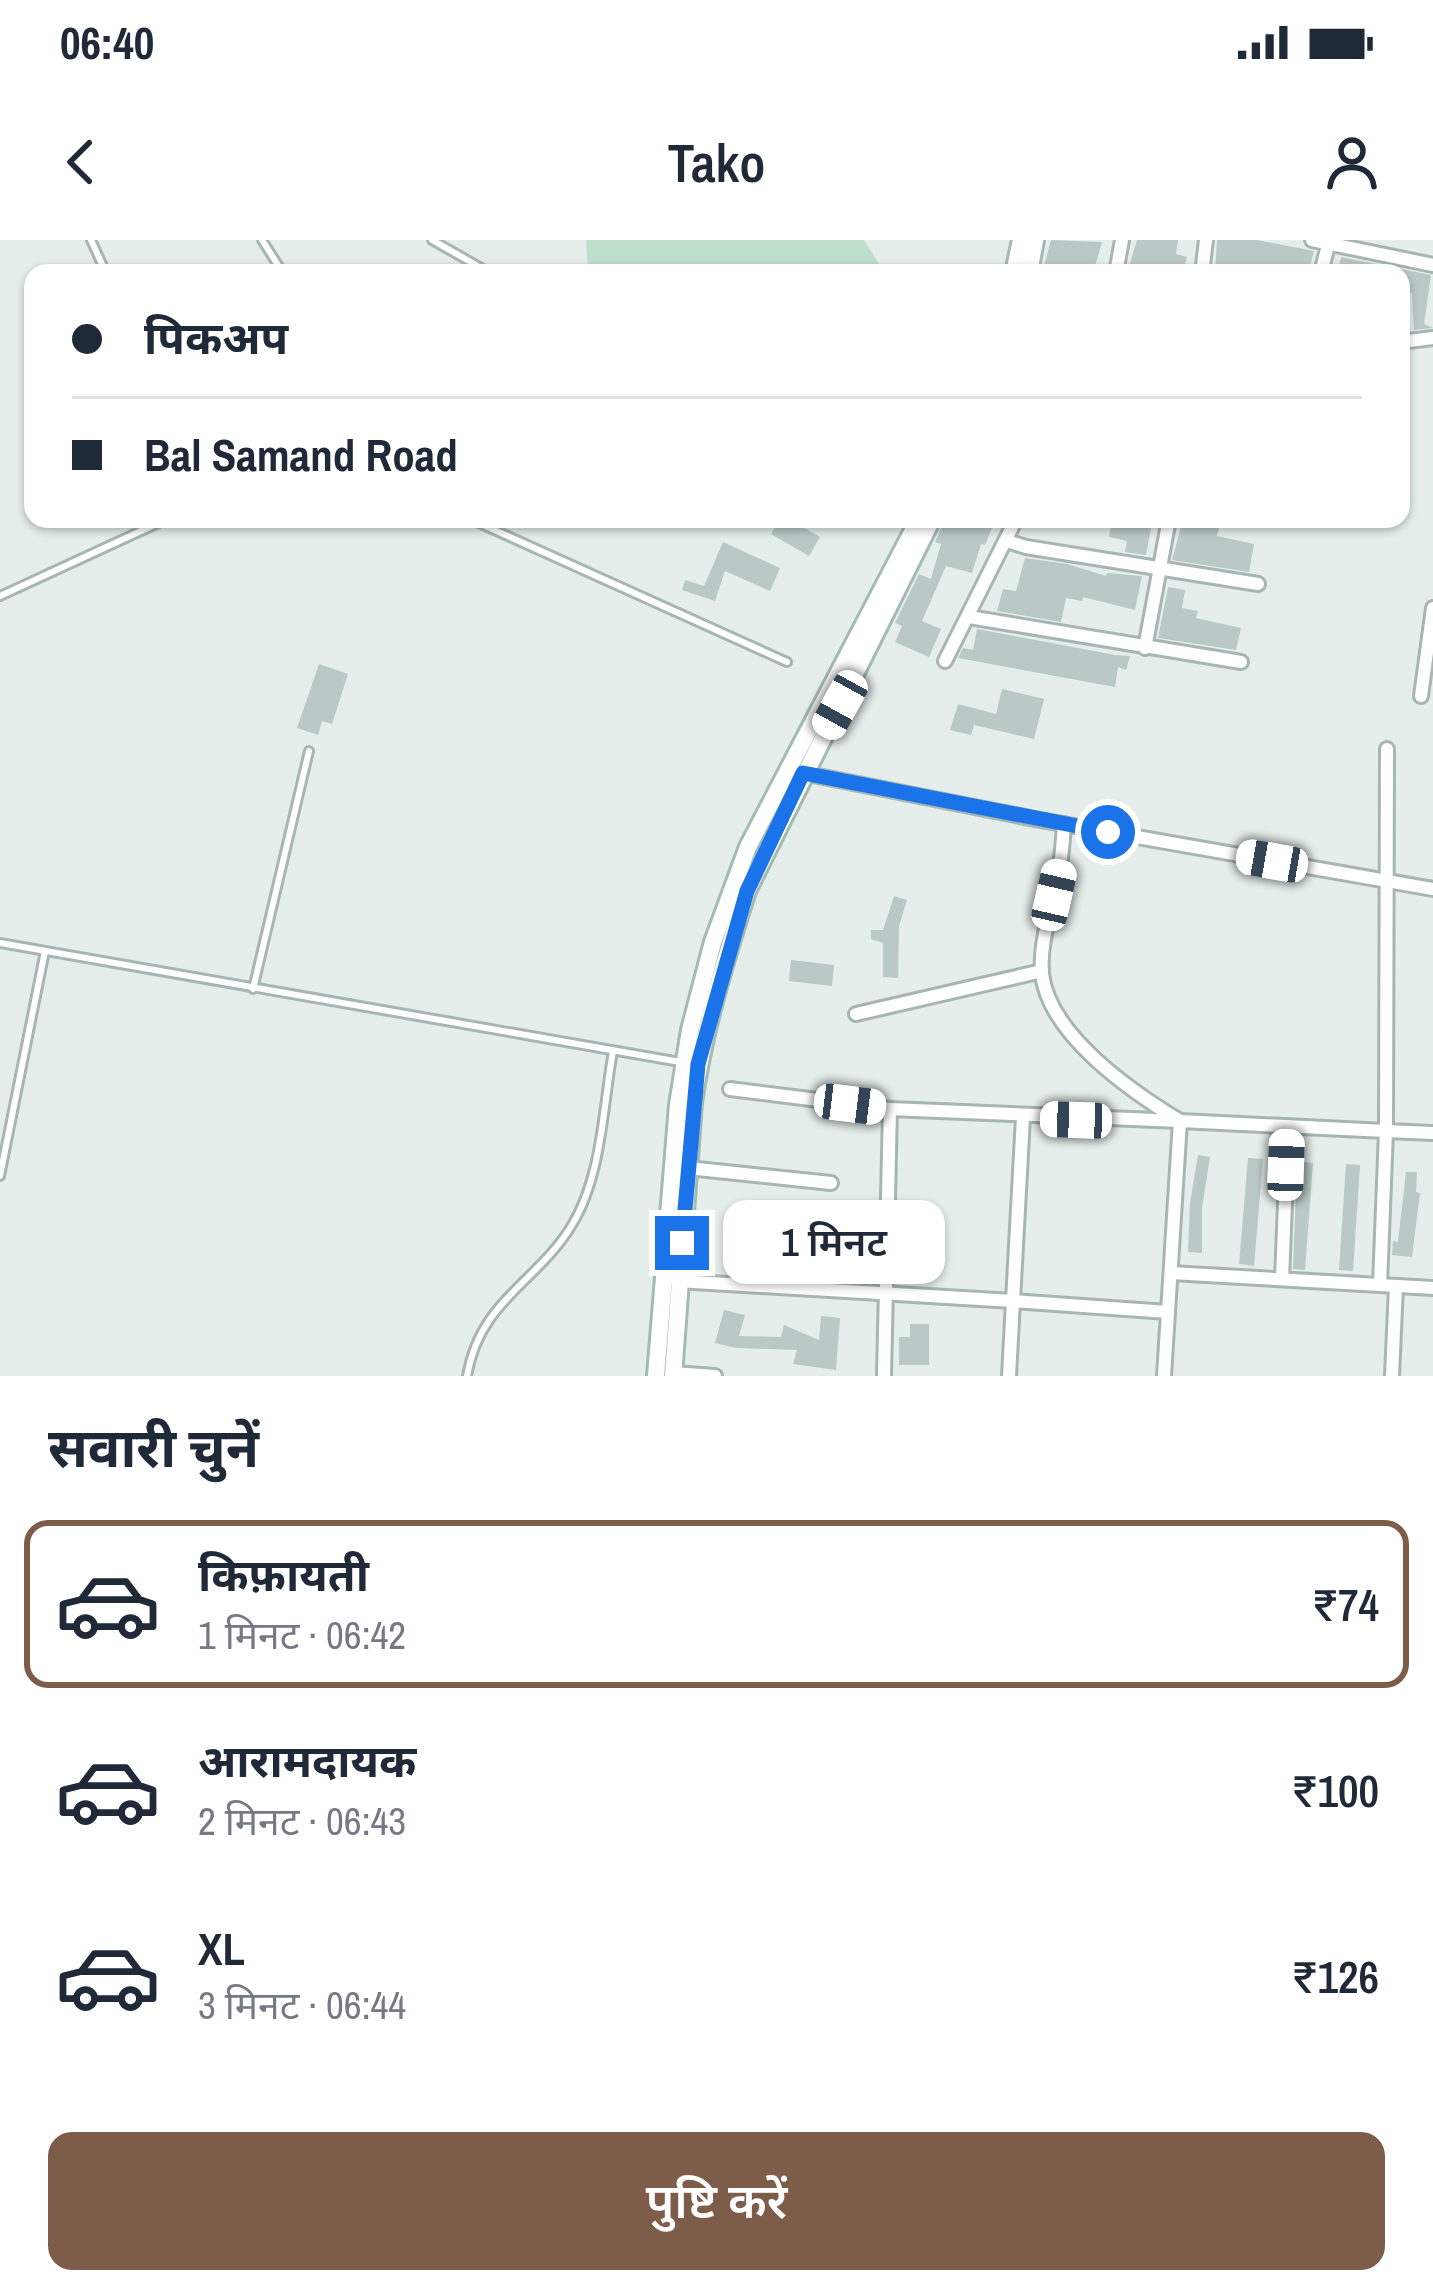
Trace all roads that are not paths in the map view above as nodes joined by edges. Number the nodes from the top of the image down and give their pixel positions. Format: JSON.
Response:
{"nodes":[{"id":1,"x":432,"y":240,"type":"edge"},
{"id":2,"x":1312,"y":240,"type":"edge"},
{"id":3,"x":1329,"y":242,"type":"edge"},
{"id":4,"x":474,"y":264,"type":"edge"},
{"id":5,"x":1433,"y":265,"type":"edge"},
{"id":6,"x":147,"y":528,"type":"edge"},
{"id":7,"x":490,"y":528,"type":"edge"},
{"id":8,"x":914,"y":528,"type":"edge"},
{"id":9,"x":927,"y":528,"type":"edge"},
{"id":10,"x":1012,"y":528,"type":"edge"},
{"id":11,"x":1168,"y":528,"type":"edge"},
{"id":12,"x":1007,"y":541,"type":"junction"},
{"id":13,"x":1161,"y":567,"type":"junction"},
{"id":14,"x":1258,"y":584,"type":"dead end"},
{"id":15,"x":0,"y":596,"type":"edge"},
{"id":16,"x":1433,"y":608,"type":"edge"},
{"id":17,"x":969,"y":617,"type":"junction"},
{"id":18,"x":1145,"y":648,"type":"junction"},
{"id":19,"x":945,"y":661,"type":"dead end"},
{"id":20,"x":787,"y":662,"type":"dead end"},
{"id":21,"x":1241,"y":662,"type":"dead end"},
{"id":22,"x":1421,"y":696,"type":"dead end"},
{"id":23,"x":1387,"y":749,"type":"dead end"},
{"id":24,"x":309,"y":751,"type":"dead end"},
{"id":25,"x":803,"y":773,"type":"junction"},
{"id":26,"x":1064,"y":824,"type":"junction"},
{"id":27,"x":1386,"y":881,"type":"junction"},
{"id":28,"x":1433,"y":889,"type":"edge"},
{"id":29,"x":0,"y":943,"type":"edge"},
{"id":30,"x":45,"y":952,"type":"junction"},
{"id":31,"x":1042,"y":971,"type":"junction"},
{"id":32,"x":253,"y":989,"type":"junction"},
{"id":33,"x":856,"y":1014,"type":"dead end"},
{"id":34,"x":613,"y":1051,"type":"junction"},
{"id":35,"x":684,"y":1062,"type":"junction"},
{"id":36,"x":730,"y":1089,"type":"dead end"},
{"id":37,"x":890,"y":1109,"type":"junction"},
{"id":38,"x":1023,"y":1117,"type":"junction"},
{"id":39,"x":1180,"y":1121,"type":"junction"},
{"id":40,"x":1288,"y":1127,"type":"junction"},
{"id":41,"x":1386,"y":1131,"type":"junction"},
{"id":42,"x":1433,"y":1133,"type":"edge"},
{"id":43,"x":688,"y":1168,"type":"junction"},
{"id":44,"x":0,"y":1176,"type":"edge"},
{"id":45,"x":831,"y":1183,"type":"dead end"},
{"id":46,"x":1171,"y":1273,"type":"junction"},
{"id":47,"x":1282,"y":1280,"type":"junction"},
{"id":48,"x":672,"y":1281,"type":"junction"},
{"id":49,"x":1380,"y":1285,"type":"junction"},
{"id":50,"x":1396,"y":1286,"type":"junction"},
{"id":51,"x":1433,"y":1288,"type":"edge"},
{"id":52,"x":887,"y":1293,"type":"junction"},
{"id":53,"x":1013,"y":1301,"type":"junction"},
{"id":54,"x":1168,"y":1312,"type":"junction"},
{"id":55,"x":667,"y":1375,"type":"edge"},
{"id":56,"x":467,"y":1376,"type":"edge"},
{"id":57,"x":715,"y":1376,"type":"edge"},
{"id":58,"x":884,"y":1376,"type":"edge"},
{"id":59,"x":1009,"y":1376,"type":"edge"},
{"id":60,"x":1164,"y":1376,"type":"edge"},
{"id":61,"x":1392,"y":1376,"type":"edge"}],
"edges":[{"from":1,"to":4,"type":"lane"},
{"from":2,"to":3,"type":"street"},
{"from":3,"to":5,"type":"street"},
{"from":6,"to":15,"type":"lane"},
{"from":7,"to":20,"type":"lane"},
{"from":8,"to":35,"type":"main road"},
{"from":9,"to":25,"type":"main road"},
{"from":10,"to":12,"type":"street"},
{"from":11,"to":13,"type":"street"},
{"from":12,"to":13,"type":"street"},
{"from":12,"to":17,"type":"street"},
{"from":13,"to":14,"type":"street"},
{"from":13,"to":18,"type":"street"},
{"from":16,"to":22,"type":"street"},
{"from":17,"to":18,"type":"street"},
{"from":17,"to":19,"type":"street"},
{"from":18,"to":21,"type":"street"},
{"from":23,"to":27,"type":"street"},
{"from":24,"to":32,"type":"lane"},
{"from":25,"to":26,"type":"street"},
{"from":25,"to":43,"type":"main road"},
{"from":26,"to":27,"type":"street"},
{"from":26,"to":31,"type":"street"},
{"from":27,"to":28,"type":"street"},
{"from":27,"to":41,"type":"street"},
{"from":29,"to":30,"type":"lane"},
{"from":30,"to":32,"type":"lane"},
{"from":30,"to":44,"type":"lane"},
{"from":31,"to":33,"type":"street"},
{"from":31,"to":39,"type":"street"},
{"from":32,"to":34,"type":"lane"},
{"from":34,"to":35,"type":"lane"},
{"from":34,"to":56,"type":"lane"},
{"from":35,"to":48,"type":"main road"},
{"from":36,"to":37,"type":"street"},
{"from":37,"to":38,"type":"street"},
{"from":37,"to":52,"type":"street"},
{"from":38,"to":39,"type":"street"},
{"from":38,"to":53,"type":"street"},
{"from":39,"to":40,"type":"street"},
{"from":39,"to":46,"type":"street"},
{"from":40,"to":41,"type":"street"},
{"from":40,"to":47,"type":"street"},
{"from":41,"to":42,"type":"street"},
{"from":41,"to":49,"type":"street"},
{"from":43,"to":45,"type":"street"},
{"from":43,"to":48,"type":"main road"},
{"from":46,"to":47,"type":"street"},
{"from":46,"to":54,"type":"street"},
{"from":47,"to":49,"type":"street"},
{"from":48,"to":52,"type":"street"},
{"from":48,"to":55,"type":"main road"},
{"from":49,"to":50,"type":"street"},
{"from":50,"to":51,"type":"street"},
{"from":50,"to":61,"type":"street"},
{"from":52,"to":53,"type":"street"},
{"from":52,"to":58,"type":"street"},
{"from":53,"to":54,"type":"street"},
{"from":53,"to":59,"type":"street"},
{"from":54,"to":60,"type":"street"},
{"from":55,"to":57,"type":"street"}]}
